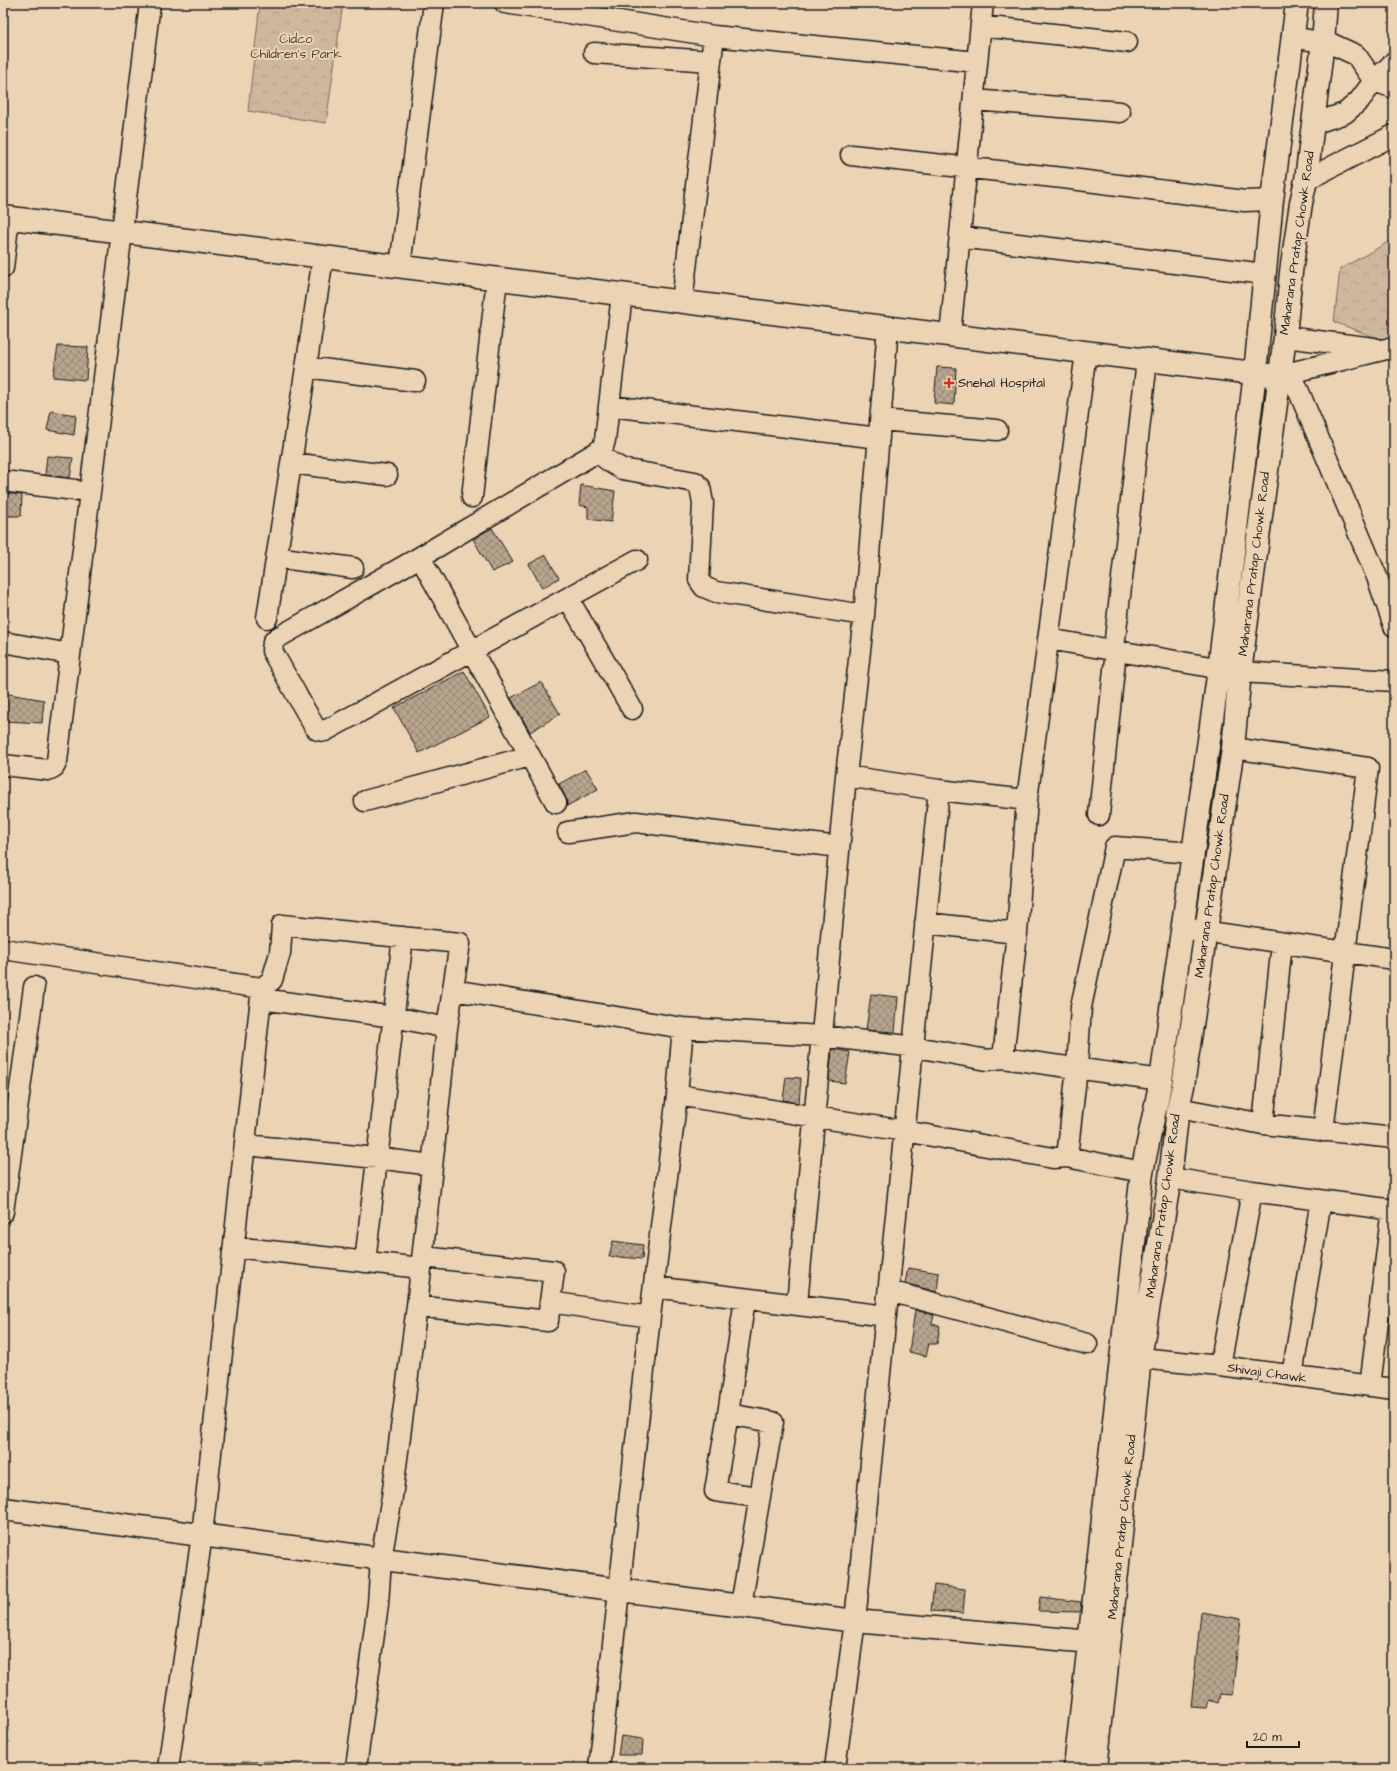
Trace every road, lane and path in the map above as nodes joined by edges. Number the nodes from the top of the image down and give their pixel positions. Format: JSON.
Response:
{"nodes":[{"id":1,"x":150,"y":3,"type":"edge"},
{"id":2,"x":434,"y":3,"type":"edge"},
{"id":3,"x":505,"y":3,"type":"edge"},
{"id":4,"x":983,"y":3,"type":"edge"},
{"id":5,"x":1297,"y":3,"type":"edge"},
{"id":6,"x":1326,"y":3,"type":"edge"},
{"id":7,"x":981,"y":26,"type":"junction"},
{"id":8,"x":714,"y":36,"type":"junction"},
{"id":9,"x":1292,"y":37,"type":"junction"},
{"id":10,"x":1127,"y":42,"type":"dead end"},
{"id":11,"x":1323,"y":42,"type":"junction"},
{"id":12,"x":594,"y":52,"type":"dead end"},
{"id":13,"x":711,"y":61,"type":"junction"},
{"id":14,"x":977,"y":62,"type":"junction"},
{"id":15,"x":1394,"y":62,"type":"edge"},
{"id":16,"x":1374,"y":81,"type":"junction"},
{"id":17,"x":1394,"y":88,"type":"edge"},
{"id":18,"x":974,"y":100,"type":"junction"},
{"id":19,"x":1120,"y":112,"type":"dead end"},
{"id":20,"x":1313,"y":124,"type":"junction"},
{"id":21,"x":1394,"y":135,"type":"edge"},
{"id":22,"x":851,"y":156,"type":"dead end"},
{"id":23,"x":967,"y":168,"type":"junction"},
{"id":24,"x":1306,"y":180,"type":"junction"},
{"id":25,"x":1272,"y":200,"type":"junction"},
{"id":26,"x":6,"y":217,"type":"edge"},
{"id":27,"x":122,"y":232,"type":"junction"},
{"id":28,"x":960,"y":237,"type":"junction"},
{"id":29,"x":323,"y":258,"type":"junction"},
{"id":30,"x":400,"y":266,"type":"junction"},
{"id":31,"x":3,"y":268,"type":"edge"},
{"id":32,"x":1265,"y":274,"type":"junction"},
{"id":33,"x":496,"y":279,"type":"junction"},
{"id":34,"x":622,"y":294,"type":"junction"},
{"id":35,"x":682,"y":302,"type":"junction"},
{"id":36,"x":888,"y":327,"type":"junction"},
{"id":37,"x":950,"y":335,"type":"junction"},
{"id":38,"x":1285,"y":337,"type":"junction"},
{"id":39,"x":1086,"y":352,"type":"junction"},
{"id":40,"x":1390,"y":356,"type":"edge"},
{"id":41,"x":1147,"y":360,"type":"junction"},
{"id":42,"x":306,"y":367,"type":"junction"},
{"id":43,"x":1255,"y":373,"type":"junction"},
{"id":44,"x":1285,"y":375,"type":"junction"},
{"id":45,"x":415,"y":381,"type":"dead end"},
{"id":46,"x":610,"y":406,"type":"junction"},
{"id":47,"x":879,"y":429,"type":"junction"},
{"id":48,"x":996,"y":430,"type":"dead end"},
{"id":49,"x":597,"y":452,"type":"junction"},
{"id":50,"x":291,"y":462,"type":"junction"},
{"id":51,"x":387,"y":475,"type":"dead end"},
{"id":52,"x":3,"y":481,"type":"edge"},
{"id":53,"x":75,"y":490,"type":"dead end"},
{"id":54,"x":472,"y":497,"type":"dead end"},
{"id":55,"x":420,"y":556,"type":"junction"},
{"id":56,"x":276,"y":558,"type":"junction"},
{"id":57,"x":637,"y":560,"type":"dead end"},
{"id":58,"x":353,"y":568,"type":"dead end"},
{"id":59,"x":568,"y":598,"type":"junction"},
{"id":60,"x":864,"y":615,"type":"junction"},
{"id":61,"x":267,"y":618,"type":"dead end"},
{"id":62,"x":1394,"y":626,"type":"edge"},
{"id":63,"x":1048,"y":639,"type":"junction"},
{"id":64,"x":3,"y":642,"type":"edge"},
{"id":65,"x":1116,"y":650,"type":"junction"},
{"id":66,"x":472,"y":651,"type":"junction"},
{"id":67,"x":70,"y":654,"type":"junction"},
{"id":68,"x":1219,"y":668,"type":"junction"},
{"id":69,"x":1240,"y":672,"type":"junction"},
{"id":70,"x":1394,"y":681,"type":"edge"},
{"id":71,"x":632,"y":709,"type":"dead end"},
{"id":72,"x":1233,"y":748,"type":"junction"},
{"id":73,"x":530,"y":756,"type":"junction"},
{"id":74,"x":3,"y":765,"type":"edge"},
{"id":75,"x":846,"y":776,"type":"junction"},
{"id":76,"x":939,"y":790,"type":"junction"},
{"id":77,"x":1027,"y":800,"type":"junction"},
{"id":78,"x":365,"y":801,"type":"dead end"},
{"id":79,"x":556,"y":803,"type":"dead end"},
{"id":80,"x":1099,"y":815,"type":"dead end"},
{"id":81,"x":568,"y":832,"type":"dead end"},
{"id":82,"x":840,"y":847,"type":"junction"},
{"id":83,"x":1193,"y":853,"type":"junction"},
{"id":84,"x":925,"y":923,"type":"junction"},
{"id":85,"x":1182,"y":928,"type":"junction"},
{"id":86,"x":1206,"y":932,"type":"junction"},
{"id":87,"x":1017,"y":933,"type":"junction"},
{"id":88,"x":403,"y":937,"type":"junction"},
{"id":89,"x":1282,"y":943,"type":"junction"},
{"id":90,"x":3,"y":949,"type":"edge"},
{"id":91,"x":1345,"y":952,"type":"junction"},
{"id":92,"x":1394,"y":959,"type":"edge"},
{"id":93,"x":34,"y":987,"type":"dead end"},
{"id":94,"x":453,"y":990,"type":"junction"},
{"id":95,"x":262,"y":994,"type":"junction"},
{"id":96,"x":394,"y":1017,"type":"junction"},
{"id":97,"x":447,"y":1028,"type":"junction"},
{"id":98,"x":684,"y":1028,"type":"junction"},
{"id":99,"x":822,"y":1036,"type":"junction"},
{"id":100,"x":913,"y":1048,"type":"junction"},
{"id":101,"x":1003,"y":1058,"type":"junction"},
{"id":102,"x":1077,"y":1068,"type":"junction"},
{"id":103,"x":1161,"y":1080,"type":"junction"},
{"id":104,"x":677,"y":1095,"type":"junction"},
{"id":105,"x":1178,"y":1108,"type":"junction"},
{"id":106,"x":815,"y":1116,"type":"junction"},
{"id":107,"x":1263,"y":1124,"type":"junction"},
{"id":108,"x":905,"y":1131,"type":"junction"},
{"id":109,"x":1323,"y":1131,"type":"junction"},
{"id":110,"x":1394,"y":1138,"type":"edge"},
{"id":111,"x":245,"y":1145,"type":"junction"},
{"id":112,"x":377,"y":1158,"type":"junction"},
{"id":113,"x":1067,"y":1158,"type":"junction"},
{"id":114,"x":432,"y":1166,"type":"junction"},
{"id":115,"x":1142,"y":1172,"type":"junction"},
{"id":116,"x":1170,"y":1178,"type":"junction"},
{"id":117,"x":1252,"y":1191,"type":"junction"},
{"id":118,"x":1321,"y":1200,"type":"junction"},
{"id":119,"x":1393,"y":1210,"type":"edge"},
{"id":120,"x":3,"y":1212,"type":"edge"},
{"id":121,"x":234,"y":1247,"type":"junction"},
{"id":122,"x":365,"y":1262,"type":"junction"},
{"id":123,"x":422,"y":1262,"type":"junction"},
{"id":124,"x":654,"y":1287,"type":"junction"},
{"id":125,"x":889,"y":1291,"type":"junction"},
{"id":126,"x":745,"y":1299,"type":"junction"},
{"id":127,"x":550,"y":1302,"type":"junction"},
{"id":128,"x":797,"y":1304,"type":"junction"},
{"id":129,"x":417,"y":1306,"type":"junction"},
{"id":130,"x":886,"y":1316,"type":"junction"},
{"id":131,"x":650,"y":1317,"type":"junction"},
{"id":132,"x":1086,"y":1344,"type":"dead end"},
{"id":133,"x":1140,"y":1358,"type":"junction"},
{"id":134,"x":1220,"y":1366,"type":"junction"},
{"id":135,"x":1292,"y":1376,"type":"junction"},
{"id":136,"x":1370,"y":1386,"type":"junction"},
{"id":137,"x":1394,"y":1389,"type":"edge"},
{"id":138,"x":728,"y":1414,"type":"junction"},
{"id":139,"x":758,"y":1497,"type":"junction"},
{"id":140,"x":3,"y":1509,"type":"edge"},
{"id":141,"x":202,"y":1535,"type":"junction"},
{"id":142,"x":381,"y":1559,"type":"junction"},
{"id":143,"x":620,"y":1590,"type":"junction"},
{"id":144,"x":741,"y":1605,"type":"junction"},
{"id":145,"x":855,"y":1621,"type":"junction"},
{"id":146,"x":1088,"y":1642,"type":"junction"},
{"id":147,"x":1110,"y":1644,"type":"junction"},
{"id":148,"x":168,"y":1768,"type":"edge"},
{"id":149,"x":356,"y":1768,"type":"edge"},
{"id":150,"x":599,"y":1768,"type":"edge"},
{"id":151,"x":835,"y":1768,"type":"edge"},
{"id":152,"x":1074,"y":1768,"type":"edge"},
{"id":153,"x":1096,"y":1768,"type":"edge"}],
"edges":[{"from":1,"to":27,"type":"street"},
{"from":2,"to":30,"type":"street"},
{"from":3,"to":8,"type":"street"},
{"from":4,"to":7,"type":"street"},
{"from":5,"to":9,"type":"main road","name":"Maharana Pratap Chowk Road"},
{"from":6,"to":11,"type":"main road","name":"Maharana Pratap Chowk Road"},
{"from":7,"to":10,"type":"street"},
{"from":7,"to":14,"type":"street"},
{"from":8,"to":13,"type":"street"},
{"from":8,"to":14,"type":"street"},
{"from":9,"to":11,"type":"street"},
{"from":9,"to":25,"type":"main road","name":"Maharana Pratap Chowk Road"},
{"from":11,"to":16,"type":"street"},
{"from":11,"to":20,"type":"main road","name":"Maharana Pratap Chowk Road"},
{"from":12,"to":13,"type":"street"},
{"from":13,"to":35,"type":"street"},
{"from":14,"to":18,"type":"street"},
{"from":15,"to":16,"type":"street"},
{"from":16,"to":17,"type":"street"},
{"from":16,"to":20,"type":"street"},
{"from":18,"to":19,"type":"street"},
{"from":18,"to":23,"type":"street"},
{"from":20,"to":24,"type":"main road","name":"Maharana Pratap Chowk Road"},
{"from":21,"to":24,"type":"street"},
{"from":22,"to":23,"type":"street"},
{"from":23,"to":25,"type":"street"},
{"from":23,"to":28,"type":"street"},
{"from":24,"to":38,"type":"main road","name":"Maharana Pratap Chowk Road"},
{"from":25,"to":32,"type":"main road","name":"Maharana Pratap Chowk Road"},
{"from":26,"to":27,"type":"main road"},
{"from":26,"to":31,"type":"street"},
{"from":27,"to":29,"type":"main road"},
{"from":27,"to":67,"type":"street"},
{"from":28,"to":32,"type":"street"},
{"from":28,"to":37,"type":"street"},
{"from":29,"to":30,"type":"main road"},
{"from":29,"to":42,"type":"street"},
{"from":30,"to":33,"type":"main road"},
{"from":32,"to":43,"type":"main road","name":"Maharana Pratap Chowk Road"},
{"from":33,"to":34,"type":"main road"},
{"from":33,"to":54,"type":"street"},
{"from":34,"to":35,"type":"main road"},
{"from":34,"to":46,"type":"street"},
{"from":35,"to":36,"type":"main road"},
{"from":36,"to":37,"type":"main road"},
{"from":36,"to":47,"type":"street"},
{"from":37,"to":39,"type":"main road"},
{"from":38,"to":40,"type":"street"},
{"from":38,"to":44,"type":"main road","name":"Maharana Pratap Chowk Road"},
{"from":39,"to":41,"type":"main road"},
{"from":39,"to":63,"type":"street"},
{"from":40,"to":44,"type":"street"},
{"from":41,"to":43,"type":"main road"},
{"from":41,"to":65,"type":"street"},
{"from":42,"to":45,"type":"street"},
{"from":42,"to":50,"type":"street"},
{"from":43,"to":44,"type":"main road"},
{"from":43,"to":68,"type":"main road","name":"Maharana Pratap Chowk Road"},
{"from":44,"to":62,"type":"street"},
{"from":44,"to":69,"type":"main road","name":"Maharana Pratap Chowk Road"},
{"from":46,"to":47,"type":"street"},
{"from":46,"to":49,"type":"street"},
{"from":47,"to":48,"type":"street"},
{"from":47,"to":60,"type":"street"},
{"from":49,"to":55,"type":"street"},
{"from":49,"to":60,"type":"street"},
{"from":50,"to":51,"type":"street"},
{"from":50,"to":56,"type":"street"},
{"from":52,"to":53,"type":"street"},
{"from":55,"to":66,"type":"street"},
{"from":55,"to":66,"type":"street"},
{"from":56,"to":58,"type":"street"},
{"from":56,"to":61,"type":"street"},
{"from":57,"to":59,"type":"street"},
{"from":59,"to":66,"type":"street"},
{"from":59,"to":71,"type":"street"},
{"from":60,"to":75,"type":"street"},
{"from":63,"to":65,"type":"street"},
{"from":63,"to":77,"type":"street"},
{"from":64,"to":67,"type":"street"},
{"from":65,"to":68,"type":"street"},
{"from":65,"to":80,"type":"street"},
{"from":66,"to":73,"type":"street"},
{"from":67,"to":74,"type":"street"},
{"from":68,"to":69,"type":"street"},
{"from":68,"to":83,"type":"main road","name":"Maharana Pratap Chowk Road"},
{"from":69,"to":70,"type":"street"},
{"from":69,"to":72,"type":"main road","name":"Maharana Pratap Chowk Road"},
{"from":72,"to":86,"type":"main road","name":"Maharana Pratap Chowk Road"},
{"from":72,"to":91,"type":"street"},
{"from":73,"to":78,"type":"street"},
{"from":73,"to":79,"type":"street"},
{"from":75,"to":76,"type":"street"},
{"from":75,"to":82,"type":"street"},
{"from":76,"to":77,"type":"street"},
{"from":76,"to":84,"type":"street"},
{"from":77,"to":87,"type":"street"},
{"from":81,"to":82,"type":"street"},
{"from":82,"to":99,"type":"street"},
{"from":83,"to":85,"type":"main road","name":"Maharana Pratap Chowk Road"},
{"from":83,"to":102,"type":"street"},
{"from":84,"to":87,"type":"street"},
{"from":84,"to":100,"type":"street"},
{"from":85,"to":86,"type":"street"},
{"from":85,"to":103,"type":"main road","name":"Maharana Pratap Chowk Road"},
{"from":86,"to":89,"type":"street"},
{"from":86,"to":105,"type":"main road","name":"Maharana Pratap Chowk Road"},
{"from":87,"to":101,"type":"street"},
{"from":88,"to":94,"type":"street"},
{"from":88,"to":95,"type":"street"},
{"from":88,"to":96,"type":"street"},
{"from":89,"to":91,"type":"street"},
{"from":89,"to":107,"type":"street"},
{"from":90,"to":95,"type":"street"},
{"from":91,"to":92,"type":"street"},
{"from":91,"to":109,"type":"street"},
{"from":93,"to":120,"type":"street"},
{"from":94,"to":97,"type":"street"},
{"from":94,"to":98,"type":"street"},
{"from":95,"to":96,"type":"street"},
{"from":95,"to":111,"type":"street"},
{"from":96,"to":97,"type":"street"},
{"from":96,"to":112,"type":"street"},
{"from":97,"to":114,"type":"street"},
{"from":98,"to":99,"type":"street"},
{"from":98,"to":104,"type":"street"},
{"from":99,"to":100,"type":"street"},
{"from":99,"to":106,"type":"street"},
{"from":100,"to":101,"type":"street"},
{"from":100,"to":108,"type":"street"},
{"from":101,"to":102,"type":"street"},
{"from":102,"to":103,"type":"street"},
{"from":102,"to":113,"type":"street"},
{"from":103,"to":115,"type":"main road","name":"Maharana Pratap Chowk Road"},
{"from":104,"to":106,"type":"street"},
{"from":104,"to":124,"type":"street"},
{"from":105,"to":107,"type":"street"},
{"from":105,"to":116,"type":"main road","name":"Maharana Pratap Chowk Road"},
{"from":106,"to":108,"type":"street"},
{"from":106,"to":128,"type":"street"},
{"from":107,"to":109,"type":"street"},
{"from":108,"to":113,"type":"street"},
{"from":108,"to":125,"type":"street"},
{"from":109,"to":110,"type":"street"},
{"from":111,"to":112,"type":"street"},
{"from":111,"to":121,"type":"street"},
{"from":112,"to":114,"type":"street"},
{"from":112,"to":122,"type":"street"},
{"from":113,"to":115,"type":"street"},
{"from":114,"to":123,"type":"street"},
{"from":115,"to":146,"type":"main road","name":"Maharana Pratap Chowk Road"},
{"from":116,"to":117,"type":"street"},
{"from":116,"to":133,"type":"main road","name":"Maharana Pratap Chowk Road"},
{"from":117,"to":118,"type":"street"},
{"from":117,"to":134,"type":"street"},
{"from":118,"to":119,"type":"street"},
{"from":118,"to":135,"type":"street"},
{"from":119,"to":136,"type":"street"},
{"from":121,"to":122,"type":"street"},
{"from":121,"to":141,"type":"street"},
{"from":122,"to":123,"type":"street"},
{"from":123,"to":127,"type":"street"},
{"from":123,"to":129,"type":"street"},
{"from":124,"to":126,"type":"street"},
{"from":124,"to":131,"type":"street"},
{"from":125,"to":130,"type":"street"},
{"from":125,"to":132,"type":"street"},
{"from":126,"to":128,"type":"street"},
{"from":126,"to":138,"type":"street"},
{"from":127,"to":129,"type":"street"},
{"from":127,"to":131,"type":"street"},
{"from":128,"to":130,"type":"street"},
{"from":129,"to":142,"type":"street"},
{"from":130,"to":145,"type":"street"},
{"from":131,"to":143,"type":"street"},
{"from":133,"to":134,"type":"street","name":"Shivaji Chawk"},
{"from":133,"to":147,"type":"main road","name":"Maharana Pratap Chowk Road"},
{"from":134,"to":135,"type":"street","name":"Shivaji Chawk"},
{"from":135,"to":136,"type":"street","name":"Shivaji Chawk"},
{"from":136,"to":137,"type":"street","name":"Shivaji Chawk"},
{"from":138,"to":139,"type":"street"},
{"from":138,"to":139,"type":"street"},
{"from":139,"to":144,"type":"street"},
{"from":140,"to":141,"type":"main road"},
{"from":141,"to":142,"type":"main road"},
{"from":141,"to":148,"type":"street"},
{"from":142,"to":143,"type":"main road"},
{"from":142,"to":149,"type":"street"},
{"from":143,"to":144,"type":"main road"},
{"from":143,"to":150,"type":"street"},
{"from":144,"to":145,"type":"main road"},
{"from":145,"to":146,"type":"main road"},
{"from":145,"to":151,"type":"street"},
{"from":146,"to":147,"type":"main road"},
{"from":146,"to":152,"type":"main road","name":"Maharana Pratap Chowk Road"},
{"from":147,"to":153,"type":"main road","name":"Maharana Pratap Chowk Road"}]}
